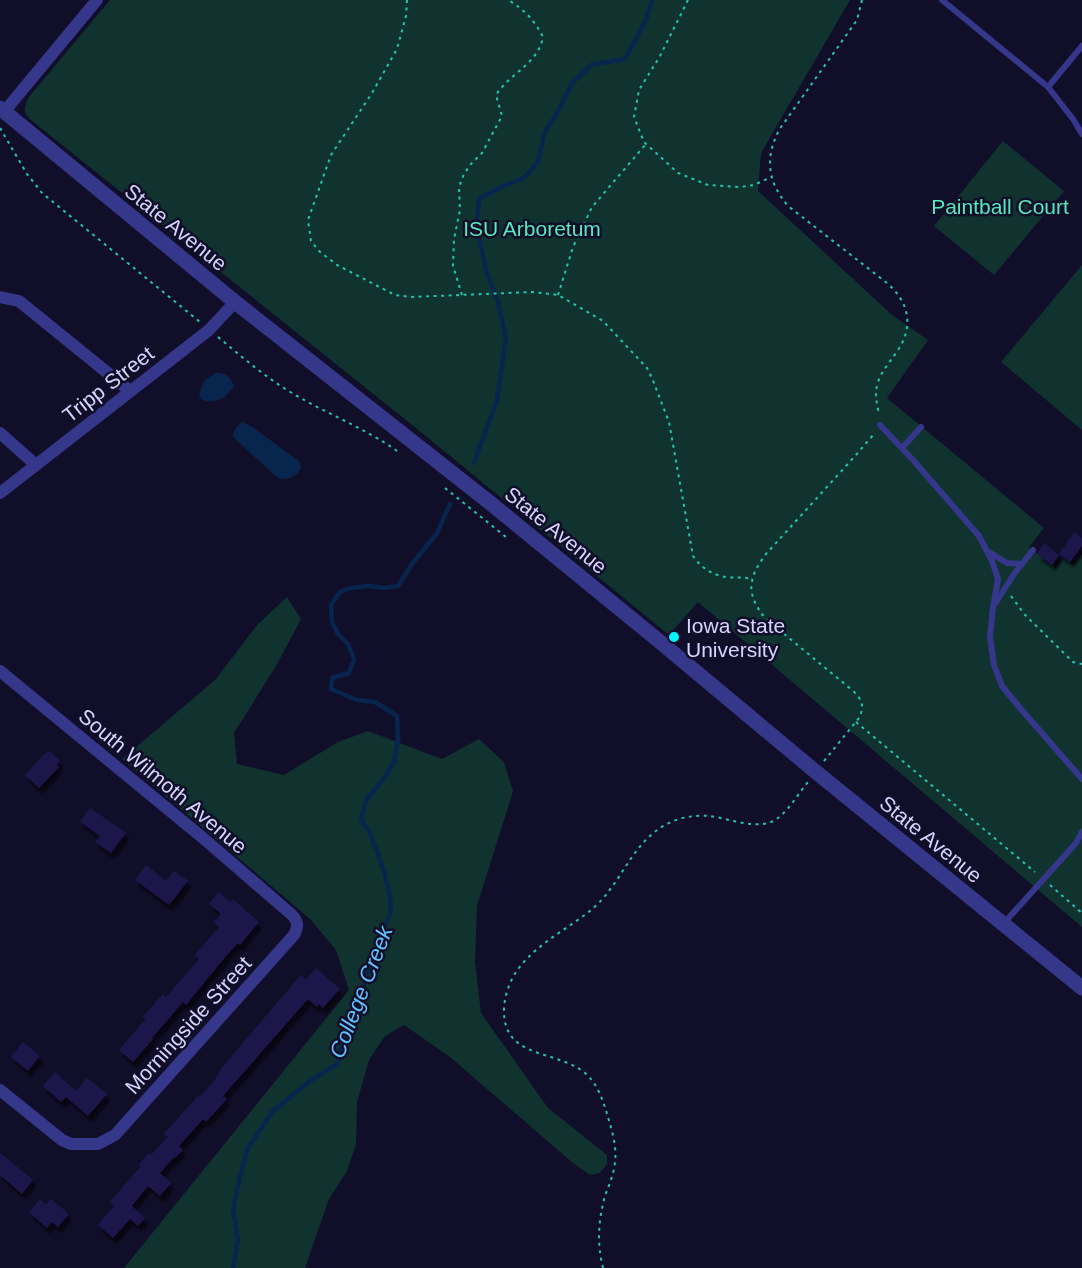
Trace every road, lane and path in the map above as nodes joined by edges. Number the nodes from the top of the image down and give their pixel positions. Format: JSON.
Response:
{"nodes":[{"id":1,"x":97,"y":0,"type":"edge"},
{"id":2,"x":407,"y":0,"type":"edge"},
{"id":3,"x":508,"y":0,"type":"edge"},
{"id":4,"x":688,"y":0,"type":"edge"},
{"id":5,"x":862,"y":0,"type":"edge"},
{"id":6,"x":942,"y":0,"type":"edge"},
{"id":7,"x":1082,"y":46,"type":"edge"},
{"id":8,"x":1048,"y":87,"type":"junction"},
{"id":9,"x":2,"y":110,"type":"edge"},
{"id":10,"x":0,"y":128,"type":"edge"},
{"id":11,"x":1082,"y":134,"type":"edge"},
{"id":12,"x":646,"y":144,"type":"junction"},
{"id":13,"x":772,"y":177,"type":"junction"},
{"id":14,"x":462,"y":295,"type":"junction"},
{"id":15,"x":558,"y":295,"type":"junction"},
{"id":16,"x":0,"y":297,"type":"edge"},
{"id":17,"x":235,"y":302,"type":"junction"},
{"id":18,"x":202,"y":324,"type":"dead end"},
{"id":19,"x":216,"y":335,"type":"dead end"},
{"id":20,"x":130,"y":391,"type":"junction"},
{"id":21,"x":880,"y":425,"type":"junction"},
{"id":22,"x":921,"y":427,"type":"dead end"},
{"id":23,"x":0,"y":433,"type":"edge"},
{"id":24,"x":902,"y":447,"type":"junction"},
{"id":25,"x":405,"y":456,"type":"dead end"},
{"id":26,"x":36,"y":465,"type":"junction"},
{"id":27,"x":0,"y":493,"type":"edge"},
{"id":28,"x":986,"y":550,"type":"junction"},
{"id":29,"x":1033,"y":550,"type":"dead end"},
{"id":30,"x":1022,"y":564,"type":"junction"},
{"id":31,"x":751,"y":579,"type":"junction"},
{"id":32,"x":1005,"y":588,"type":"junction"},
{"id":33,"x":993,"y":607,"type":"junction"},
{"id":34,"x":1082,"y":664,"type":"edge"},
{"id":35,"x":0,"y":671,"type":"edge"},
{"id":36,"x":856,"y":722,"type":"junction"},
{"id":37,"x":820,"y":766,"type":"dead end"},
{"id":38,"x":1082,"y":779,"type":"edge"},
{"id":39,"x":805,"y":785,"type":"dead end"},
{"id":40,"x":1082,"y":832,"type":"edge"},
{"id":41,"x":1043,"y":879,"type":"junction"},
{"id":42,"x":1082,"y":913,"type":"edge"},
{"id":43,"x":298,"y":924,"type":"joint"},
{"id":44,"x":1003,"y":924,"type":"junction"},
{"id":45,"x":1082,"y":988,"type":"edge"},
{"id":46,"x":0,"y":1090,"type":"edge"},
{"id":47,"x":603,"y":1268,"type":"edge"}],
"edges":[{"from":1,"to":9,"type":"street"},
{"from":2,"to":14,"type":"path"},
{"from":3,"to":14,"type":"path"},
{"from":4,"to":12,"type":"path"},
{"from":5,"to":13,"type":"path"},
{"from":6,"to":8,"type":"lane"},
{"from":7,"to":8,"type":"lane"},
{"from":8,"to":11,"type":"lane"},
{"from":9,"to":17,"type":"street","name":"State Avenue"},
{"from":10,"to":18,"type":"path"},
{"from":12,"to":13,"type":"path"},
{"from":12,"to":15,"type":"path"},
{"from":13,"to":21,"type":"path"},
{"from":14,"to":15,"type":"path"},
{"from":15,"to":31,"type":"path"},
{"from":16,"to":20,"type":"street"},
{"from":17,"to":20,"type":"street","name":"Tripp Street"},
{"from":17,"to":44,"type":"street","name":"State Avenue"},
{"from":19,"to":25,"type":"path"},
{"from":20,"to":26,"type":"street","name":"Tripp Street"},
{"from":21,"to":24,"type":"lane"},
{"from":21,"to":31,"type":"path"},
{"from":22,"to":24,"type":"lane"},
{"from":23,"to":26,"type":"street"},
{"from":24,"to":28,"type":"lane"},
{"from":26,"to":27,"type":"street","name":"Tripp Street"},
{"from":28,"to":30,"type":"lane"},
{"from":28,"to":33,"type":"lane"},
{"from":29,"to":30,"type":"lane"},
{"from":30,"to":32,"type":"lane"},
{"from":31,"to":36,"type":"path"},
{"from":32,"to":33,"type":"lane"},
{"from":32,"to":34,"type":"path"},
{"from":33,"to":38,"type":"lane"},
{"from":35,"to":43,"type":"street","name":"South Wilmoth Avenue"},
{"from":36,"to":37,"type":"path"},
{"from":36,"to":41,"type":"path"},
{"from":39,"to":47,"type":"path"},
{"from":40,"to":41,"type":"lane"},
{"from":41,"to":42,"type":"path"},
{"from":41,"to":44,"type":"lane"},
{"from":43,"to":46,"type":"street","name":"Morningside Street"},
{"from":44,"to":45,"type":"street","name":"State Avenue"}]}
